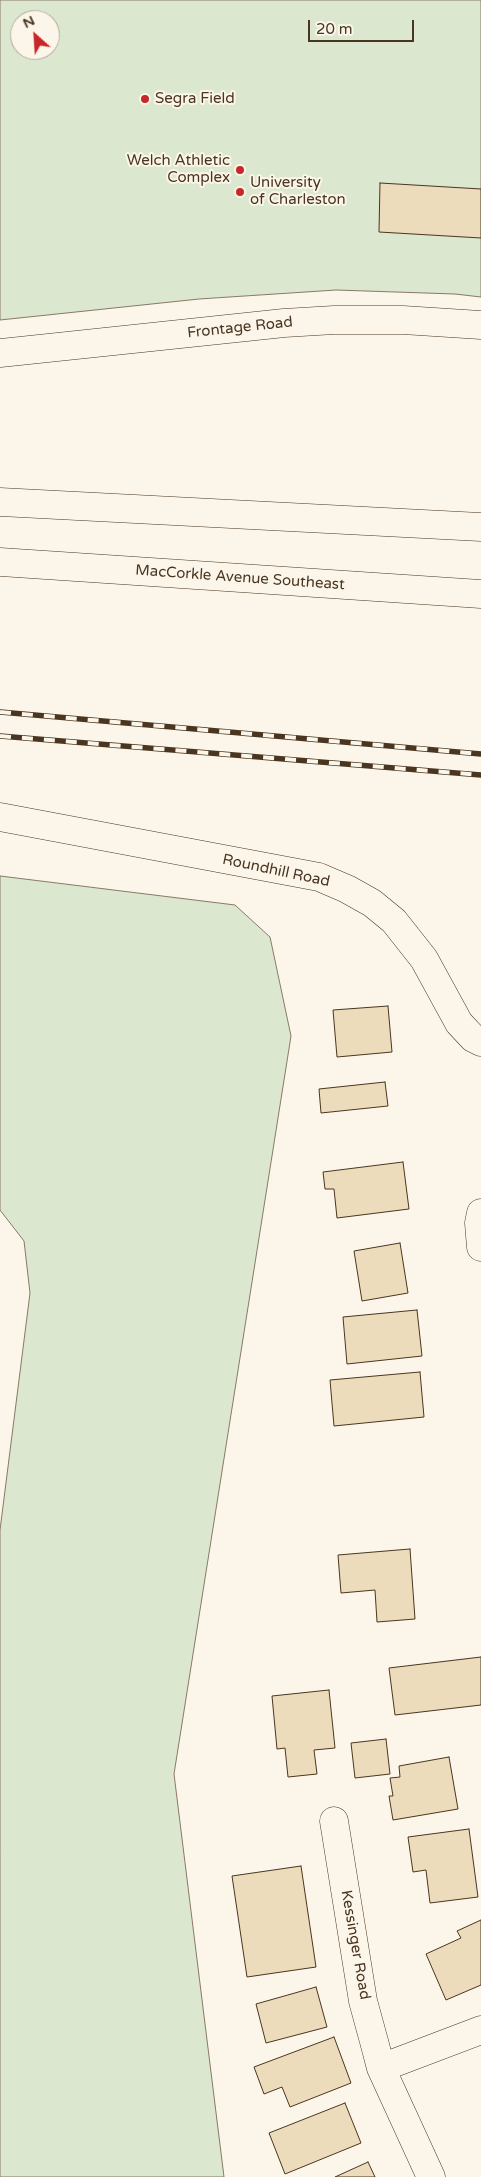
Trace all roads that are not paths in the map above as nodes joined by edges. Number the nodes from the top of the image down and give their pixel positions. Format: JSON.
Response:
{"nodes":[{"id":1,"x":481,"y":325,"type":"edge"},
{"id":2,"x":0,"y":354,"type":"edge"},
{"id":3,"x":0,"y":502,"type":"edge"},
{"id":4,"x":481,"y":527,"type":"edge"},
{"id":5,"x":0,"y":562,"type":"edge"},
{"id":6,"x":481,"y":594,"type":"edge"},
{"id":7,"x":0,"y":817,"type":"edge"},
{"id":8,"x":481,"y":1042,"type":"edge"},
{"id":9,"x":481,"y":1213,"type":"edge"},
{"id":10,"x":481,"y":1247,"type":"edge"},
{"id":11,"x":334,"y":1821,"type":"dead end"},
{"id":12,"x":481,"y":2030,"type":"edge"},
{"id":13,"x":381,"y":2068,"type":"junction"},
{"id":14,"x":431,"y":2177,"type":"edge"}],
"edges":[{"from":1,"to":2,"type":"street","name":"Frontage Road"},
{"from":3,"to":4,"type":"street"},
{"from":5,"to":6,"type":"street","name":"MacCorkle Avenue Southeast"},
{"from":7,"to":8,"type":"street","name":"Roundhill Road"},
{"from":9,"to":10,"type":"street"},
{"from":11,"to":13,"type":"street","name":"Kessinger Road"},
{"from":12,"to":13,"type":"street"},
{"from":13,"to":14,"type":"street","name":"Kessinger Road"}]}
